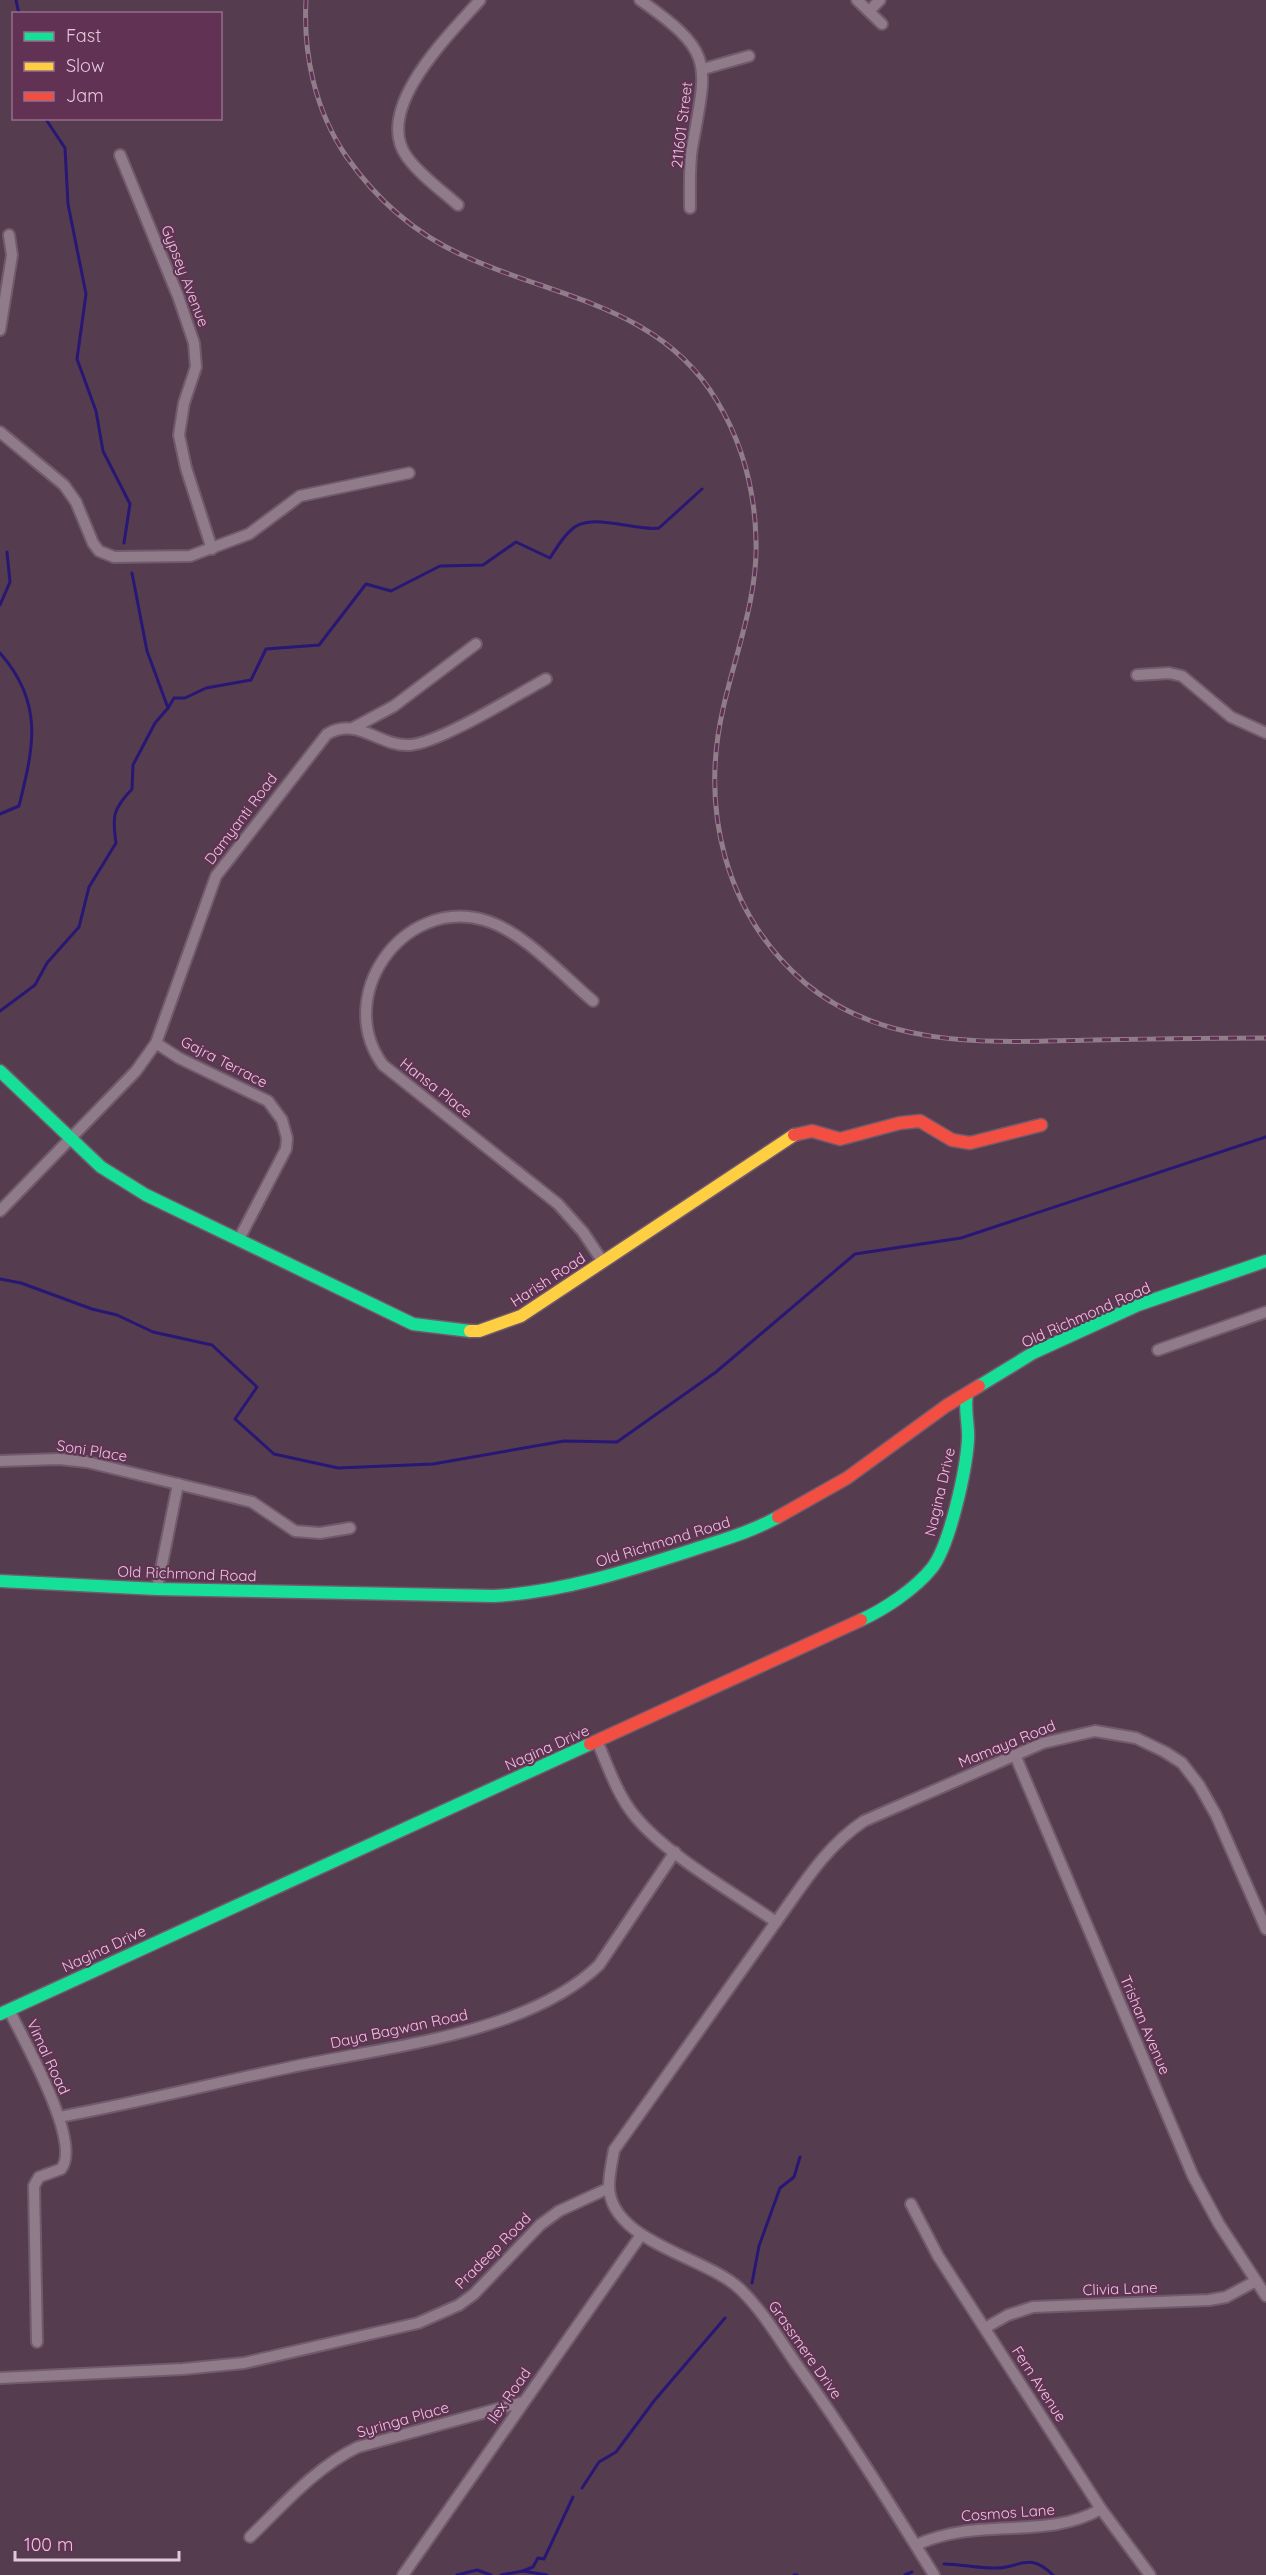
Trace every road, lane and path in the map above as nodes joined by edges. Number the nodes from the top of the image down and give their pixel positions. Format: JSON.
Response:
{"nodes":[{"id":1,"x":480,"y":0,"type":"edge"},
{"id":2,"x":640,"y":0,"type":"edge"},
{"id":3,"x":857,"y":0,"type":"edge"},
{"id":4,"x":880,"y":0,"type":"edge"},
{"id":5,"x":869,"y":11,"type":"junction"},
{"id":6,"x":882,"y":24,"type":"dead end"},
{"id":7,"x":750,"y":56,"type":"dead end"},
{"id":8,"x":703,"y":69,"type":"junction"},
{"id":9,"x":120,"y":155,"type":"dead end"},
{"id":10,"x":458,"y":205,"type":"dead end"},
{"id":11,"x":690,"y":208,"type":"dead end"},
{"id":12,"x":9,"y":235,"type":"dead end"},
{"id":13,"x":0,"y":330,"type":"edge"},
{"id":14,"x":0,"y":432,"type":"edge"},
{"id":15,"x":409,"y":473,"type":"dead end"},
{"id":16,"x":212,"y":549,"type":"junction"},
{"id":17,"x":476,"y":644,"type":"dead end"},
{"id":18,"x":1137,"y":675,"type":"dead end"},
{"id":19,"x":546,"y":679,"type":"dead end"},
{"id":20,"x":353,"y":728,"type":"junction"},
{"id":21,"x":1266,"y":733,"type":"edge"},
{"id":22,"x":593,"y":1001,"type":"dead end"},
{"id":23,"x":156,"y":1043,"type":"junction"},
{"id":24,"x":0,"y":1071,"type":"edge"},
{"id":25,"x":1041,"y":1125,"type":"dead end"},
{"id":26,"x":70,"y":1139,"type":"junction"},
{"id":27,"x":0,"y":1211,"type":"edge"},
{"id":28,"x":239,"y":1239,"type":"junction"},
{"id":29,"x":1266,"y":1261,"type":"edge"},
{"id":30,"x":603,"y":1262,"type":"junction"},
{"id":31,"x":1266,"y":1312,"type":"edge"},
{"id":32,"x":1158,"y":1350,"type":"dead end"},
{"id":33,"x":967,"y":1394,"type":"junction"},
{"id":34,"x":0,"y":1461,"type":"edge"},
{"id":35,"x":178,"y":1484,"type":"junction"},
{"id":36,"x":350,"y":1528,"type":"dead end"},
{"id":37,"x":0,"y":1581,"type":"edge"},
{"id":38,"x":157,"y":1589,"type":"junction"},
{"id":39,"x":597,"y":1741,"type":"junction"},
{"id":40,"x":1015,"y":1755,"type":"junction"},
{"id":41,"x":675,"y":1852,"type":"junction"},
{"id":42,"x":1263,"y":1915,"type":"edge"},
{"id":43,"x":776,"y":1922,"type":"junction"},
{"id":44,"x":1266,"y":1929,"type":"edge"},
{"id":45,"x":5,"y":2012,"type":"edge"},
{"id":46,"x":59,"y":2117,"type":"junction"},
{"id":47,"x":609,"y":2188,"type":"junction"},
{"id":48,"x":911,"y":2205,"type":"dead end"},
{"id":49,"x":641,"y":2235,"type":"junction"},
{"id":50,"x":1256,"y":2281,"type":"junction"},
{"id":51,"x":1266,"y":2296,"type":"edge"},
{"id":52,"x":985,"y":2328,"type":"junction"},
{"id":53,"x":37,"y":2342,"type":"dead end"},
{"id":54,"x":0,"y":2378,"type":"edge"},
{"id":55,"x":522,"y":2402,"type":"junction"},
{"id":56,"x":1101,"y":2509,"type":"junction"},
{"id":57,"x":250,"y":2537,"type":"dead end"},
{"id":58,"x":916,"y":2545,"type":"junction"},
{"id":59,"x":403,"y":2575,"type":"edge"},
{"id":60,"x":934,"y":2575,"type":"edge"},
{"id":61,"x":1150,"y":2575,"type":"edge"}],
"edges":[{"from":1,"to":10,"type":"street"},
{"from":2,"to":8,"type":"street","name":"211601 Street"},
{"from":3,"to":5,"type":"street"},
{"from":4,"to":5,"type":"street"},
{"from":5,"to":6,"type":"street"},
{"from":7,"to":8,"type":"street"},
{"from":8,"to":11,"type":"street","name":"211601 Street"},
{"from":9,"to":16,"type":"street","name":"Gypsey Avenue"},
{"from":12,"to":13,"type":"street"},
{"from":14,"to":16,"type":"street"},
{"from":15,"to":16,"type":"street"},
{"from":17,"to":20,"type":"street","name":"Damyanti Road"},
{"from":18,"to":21,"type":"street"},
{"from":19,"to":20,"type":"street"},
{"from":20,"to":23,"type":"street","name":"Damyanti Road"},
{"from":22,"to":30,"type":"street","name":"Hansa Place"},
{"from":23,"to":26,"type":"street","name":"Damyanti Road"},
{"from":23,"to":28,"type":"street","name":"Gajra Terrace"},
{"from":24,"to":26,"type":"street","name":"Harish Road"},
{"from":25,"to":30,"type":"street","name":"Harish Road"},
{"from":26,"to":27,"type":"street","name":"Damyanti Road"},
{"from":26,"to":28,"type":"street","name":"Harish Road"},
{"from":28,"to":30,"type":"street","name":"Harish Road"},
{"from":29,"to":33,"type":"street","name":"Old Richmond Road"},
{"from":31,"to":32,"type":"street"},
{"from":33,"to":38,"type":"street","name":"Old Richmond Road"},
{"from":33,"to":39,"type":"street","name":"Nagina Drive"},
{"from":34,"to":35,"type":"street","name":"Soni Place"},
{"from":35,"to":36,"type":"street","name":"Soni Place"},
{"from":35,"to":38,"type":"street"},
{"from":37,"to":38,"type":"street","name":"Old Richmond Road"},
{"from":39,"to":41,"type":"street"},
{"from":39,"to":45,"type":"street","name":"Nagina Drive"},
{"from":40,"to":42,"type":"street","name":"Mamaya Road"},
{"from":40,"to":43,"type":"street","name":"Mamaya Road"},
{"from":40,"to":50,"type":"street","name":"Trishan Avenue"},
{"from":41,"to":43,"type":"street"},
{"from":41,"to":46,"type":"street","name":"Daya Bagwan Road"},
{"from":42,"to":44,"type":"street","name":"Mamaya Road"},
{"from":43,"to":47,"type":"street"},
{"from":45,"to":46,"type":"street","name":"Vimal Road"},
{"from":46,"to":53,"type":"street","name":"Vimal Road"},
{"from":47,"to":49,"type":"street","name":"Grassmere Drive"},
{"from":47,"to":54,"type":"street","name":"Pradeep Road"},
{"from":48,"to":52,"type":"street","name":"Fern Avenue"},
{"from":49,"to":55,"type":"street","name":"Ilex Road"},
{"from":49,"to":58,"type":"street","name":"Grassmere Drive"},
{"from":50,"to":51,"type":"street","name":"Trishan Avenue"},
{"from":50,"to":52,"type":"street","name":"Clivia Lane"},
{"from":52,"to":56,"type":"street","name":"Fern Avenue"},
{"from":55,"to":57,"type":"street","name":"Syringa Place"},
{"from":55,"to":59,"type":"street","name":"Ilex Road"},
{"from":56,"to":58,"type":"street","name":"Cosmos Lane"},
{"from":56,"to":61,"type":"street","name":"Fern Avenue"},
{"from":58,"to":60,"type":"street","name":"Grassmere Drive"}]}
